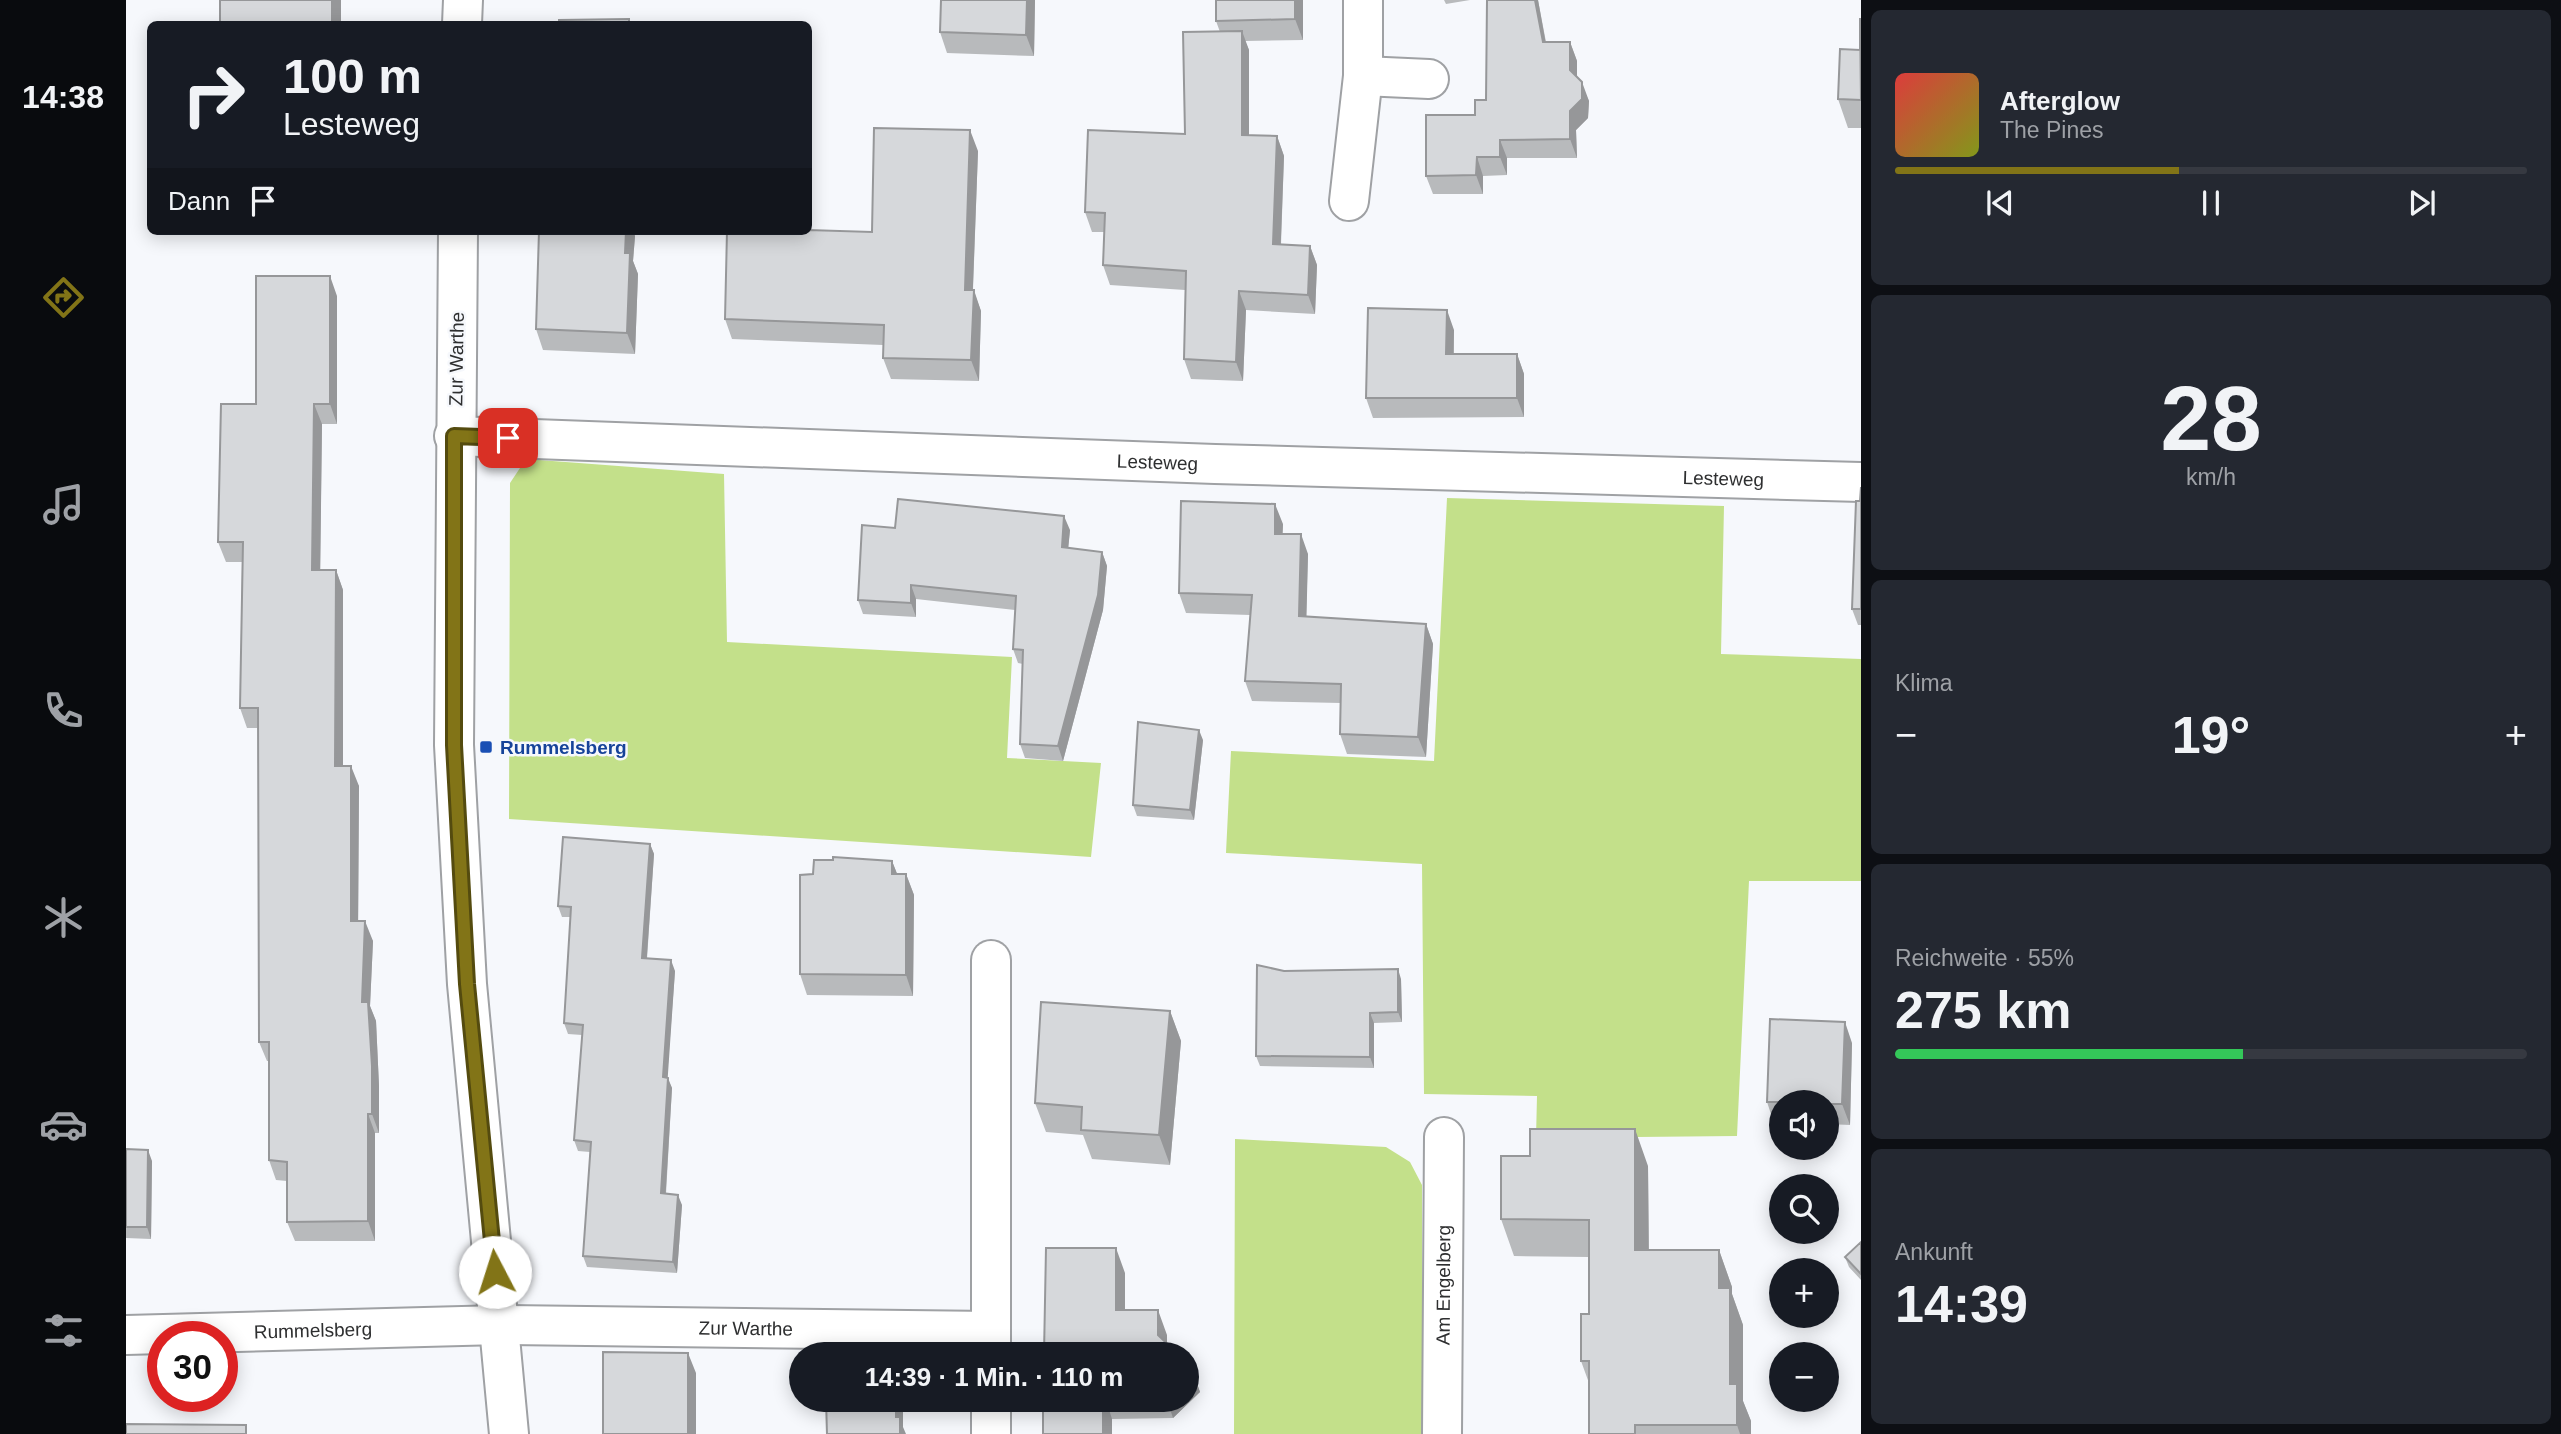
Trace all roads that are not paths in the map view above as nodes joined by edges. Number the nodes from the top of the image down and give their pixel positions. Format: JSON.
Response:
{"nodes":[{"id":1,"x":463,"y":0,"type":"edge"},
{"id":2,"x":1363,"y":0,"type":"edge"},
{"id":3,"x":462,"y":21,"type":"edge"},
{"id":4,"x":1363,"y":76,"type":"junction"},
{"id":5,"x":1429,"y":79,"type":"dead end"},
{"id":6,"x":1349,"y":201,"type":"dead end"},
{"id":7,"x":458,"y":235,"type":"edge"},
{"id":8,"x":454,"y":436,"type":"junction"},
{"id":9,"x":1861,"y":482,"type":"edge"},
{"id":10,"x":991,"y":960,"type":"dead end"},
{"id":11,"x":1444,"y":1137,"type":"dead end"},
{"id":12,"x":500,"y":1325,"type":"junction"},
{"id":13,"x":126,"y":1335,"type":"edge"},
{"id":14,"x":964,"y":1342,"type":"edge"},
{"id":15,"x":991,"y":1342,"type":"edge"},
{"id":16,"x":991,"y":1412,"type":"edge"},
{"id":17,"x":509,"y":1434,"type":"edge"},
{"id":18,"x":991,"y":1434,"type":"edge"},
{"id":19,"x":1442,"y":1434,"type":"edge"}],
"edges":[{"from":1,"to":3,"type":"street"},
{"from":2,"to":4,"type":"street"},
{"from":4,"to":5,"type":"street"},
{"from":4,"to":6,"type":"street"},
{"from":7,"to":8,"type":"street","name":"Zur Warthe"},
{"from":8,"to":9,"type":"street","name":"Lesteweg"},
{"from":8,"to":12,"type":"street","name":"Zur Warthe"},
{"from":10,"to":15,"type":"street","name":"Zur Warthe"},
{"from":11,"to":19,"type":"street","name":"Am Engelberg"},
{"from":12,"to":13,"type":"street","name":"Rummelsberg"},
{"from":12,"to":14,"type":"street","name":"Zur Warthe"},
{"from":12,"to":17,"type":"street","name":"Zur Warthe"},
{"from":16,"to":18,"type":"street"}]}
